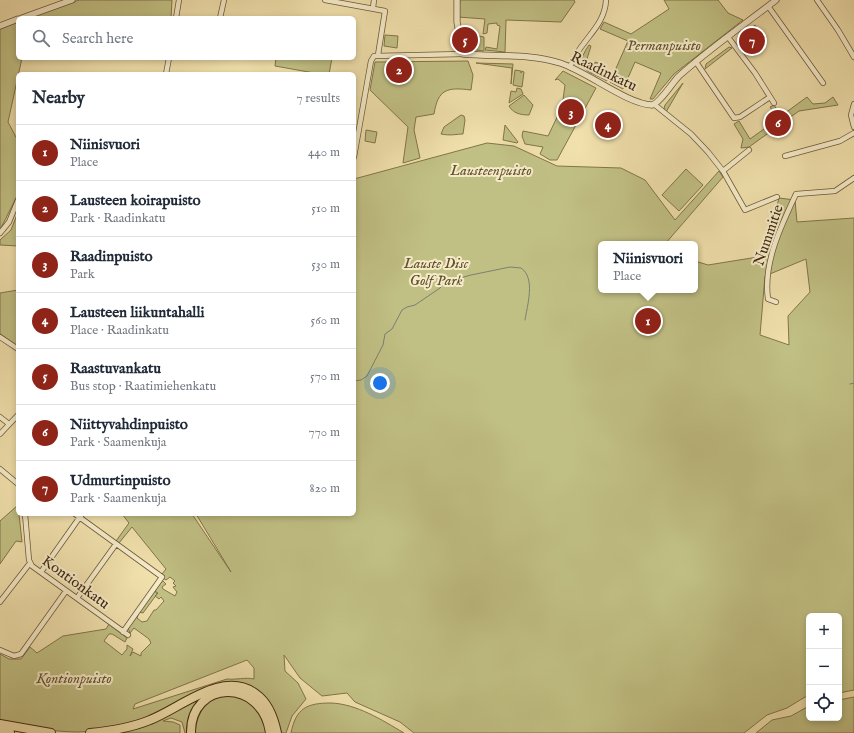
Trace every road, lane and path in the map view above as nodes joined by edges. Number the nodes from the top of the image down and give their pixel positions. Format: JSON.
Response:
{"nodes":[{"id":1,"x":72,"y":0,"type":"edge"},
{"id":2,"x":180,"y":0,"type":"edge"},
{"id":3,"x":224,"y":0,"type":"edge"},
{"id":4,"x":325,"y":0,"type":"edge"},
{"id":5,"x":374,"y":0,"type":"edge"},
{"id":6,"x":457,"y":0,"type":"edge"},
{"id":7,"x":606,"y":0,"type":"edge"},
{"id":8,"x":776,"y":0,"type":"edge"},
{"id":9,"x":817,"y":0,"type":"edge"},
{"id":10,"x":768,"y":6,"type":"junction"},
{"id":11,"x":373,"y":8,"type":"junction"},
{"id":12,"x":28,"y":16,"type":"edge"},
{"id":13,"x":176,"y":16,"type":"edge"},
{"id":14,"x":220,"y":16,"type":"edge"},
{"id":15,"x":16,"y":20,"type":"edge"},
{"id":16,"x":0,"y":26,"type":"edge"},
{"id":17,"x":728,"y":37,"type":"junction"},
{"id":18,"x":463,"y":54,"type":"junction"},
{"id":19,"x":376,"y":55,"type":"junction"},
{"id":20,"x":854,"y":57,"type":"edge"},
{"id":21,"x":169,"y":60,"type":"edge"},
{"id":22,"x":696,"y":62,"type":"junction"},
{"id":23,"x":570,"y":66,"type":"junction"},
{"id":24,"x":166,"y":72,"type":"edge"},
{"id":25,"x":823,"y":83,"type":"dead end"},
{"id":26,"x":770,"y":97,"type":"junction"},
{"id":27,"x":774,"y":104,"type":"dead end"},
{"id":28,"x":854,"y":104,"type":"edge"},
{"id":29,"x":654,"y":105,"type":"junction"},
{"id":30,"x":854,"y":127,"type":"edge"},
{"id":31,"x":854,"y":133,"type":"edge"},
{"id":32,"x":356,"y":146,"type":"edge"},
{"id":33,"x":749,"y":150,"type":"dead end"},
{"id":34,"x":785,"y":156,"type":"dead end"},
{"id":35,"x":723,"y":172,"type":"junction"},
{"id":36,"x":854,"y":178,"type":"edge"},
{"id":37,"x":790,"y":194,"type":"dead end"},
{"id":38,"x":796,"y":194,"type":"junction"},
{"id":39,"x":778,"y":197,"type":"dead end"},
{"id":40,"x":16,"y":205,"type":"edge"},
{"id":41,"x":0,"y":233,"type":"edge"},
{"id":42,"x":776,"y":302,"type":"dead end"},
{"id":43,"x":0,"y":337,"type":"edge"},
{"id":44,"x":16,"y":348,"type":"edge"},
{"id":45,"x":16,"y":416,"type":"edge"},
{"id":46,"x":0,"y":417,"type":"edge"},
{"id":47,"x":9,"y":424,"type":"junction"},
{"id":48,"x":0,"y":434,"type":"edge"},
{"id":49,"x":0,"y":469,"type":"edge"},
{"id":50,"x":16,"y":482,"type":"edge"},
{"id":51,"x":25,"y":516,"type":"edge"},
{"id":52,"x":81,"y":516,"type":"edge"},
{"id":53,"x":116,"y":544,"type":"junction"},
{"id":54,"x":30,"y":563,"type":"junction"},
{"id":55,"x":41,"y":572,"type":"junction"},
{"id":56,"x":66,"y":591,"type":"junction"},
{"id":57,"x":77,"y":598,"type":"junction"},
{"id":58,"x":0,"y":602,"type":"edge"},
{"id":59,"x":123,"y":632,"type":"junction"},
{"id":60,"x":128,"y":635,"type":"dead end"},
{"id":61,"x":0,"y":650,"type":"edge"},
{"id":62,"x":0,"y":724,"type":"edge"},
{"id":63,"x":0,"y":729,"type":"edge"},
{"id":64,"x":10,"y":733,"type":"edge"},
{"id":65,"x":51,"y":733,"type":"edge"},
{"id":66,"x":90,"y":733,"type":"edge"},
{"id":67,"x":192,"y":733,"type":"edge"},
{"id":68,"x":270,"y":733,"type":"edge"},
{"id":69,"x":277,"y":733,"type":"edge"}],
"edges":[{"from":1,"to":12,"type":"street"},
{"from":2,"to":13,"type":"street"},
{"from":3,"to":14,"type":"street"},
{"from":4,"to":11,"type":"street"},
{"from":5,"to":11,"type":"street"},
{"from":6,"to":18,"type":"street"},
{"from":7,"to":23,"type":"street"},
{"from":8,"to":10,"type":"street"},
{"from":9,"to":20,"type":"street"},
{"from":10,"to":17,"type":"street"},
{"from":10,"to":25,"type":"street"},
{"from":11,"to":19,"type":"street"},
{"from":15,"to":16,"type":"street"},
{"from":17,"to":22,"type":"street"},
{"from":17,"to":26,"type":"street"},
{"from":18,"to":19,"type":"street","name":"Raadinkatu"},
{"from":18,"to":23,"type":"street","name":"Raadinkatu"},
{"from":19,"to":32,"type":"street"},
{"from":21,"to":24,"type":"street"},
{"from":22,"to":26,"type":"street"},
{"from":22,"to":29,"type":"street"},
{"from":23,"to":29,"type":"street","name":"Raadinkatu"},
{"from":26,"to":27,"type":"street"},
{"from":28,"to":30,"type":"street"},
{"from":29,"to":35,"type":"street"},
{"from":31,"to":34,"type":"street"},
{"from":33,"to":35,"type":"street"},
{"from":35,"to":39,"type":"street"},
{"from":36,"to":38,"type":"street","name":"Nummitie"},
{"from":37,"to":38,"type":"street","name":"Nummitie"},
{"from":38,"to":42,"type":"street","name":"Nummitie"},
{"from":40,"to":41,"type":"street"},
{"from":43,"to":44,"type":"street"},
{"from":45,"to":47,"type":"street"},
{"from":46,"to":47,"type":"street"},
{"from":47,"to":48,"type":"street"},
{"from":49,"to":50,"type":"street"},
{"from":51,"to":54,"type":"street","name":"Kontionkatu"},
{"from":52,"to":53,"type":"street"},
{"from":52,"to":55,"type":"street"},
{"from":53,"to":57,"type":"street"},
{"from":53,"to":59,"type":"street"},
{"from":54,"to":55,"type":"street","name":"Kontionkatu"},
{"from":54,"to":58,"type":"street"},
{"from":55,"to":56,"type":"street","name":"Kontionkatu"},
{"from":56,"to":57,"type":"street","name":"Kontionkatu"},
{"from":56,"to":61,"type":"street"},
{"from":57,"to":59,"type":"street","name":"Kontionkatu"},
{"from":59,"to":60,"type":"street","name":"Kontionkatu"},
{"from":62,"to":65,"type":"highway"},
{"from":63,"to":64,"type":"highway"},
{"from":66,"to":69,"type":"highway"},
{"from":67,"to":68,"type":"highway"}]}
